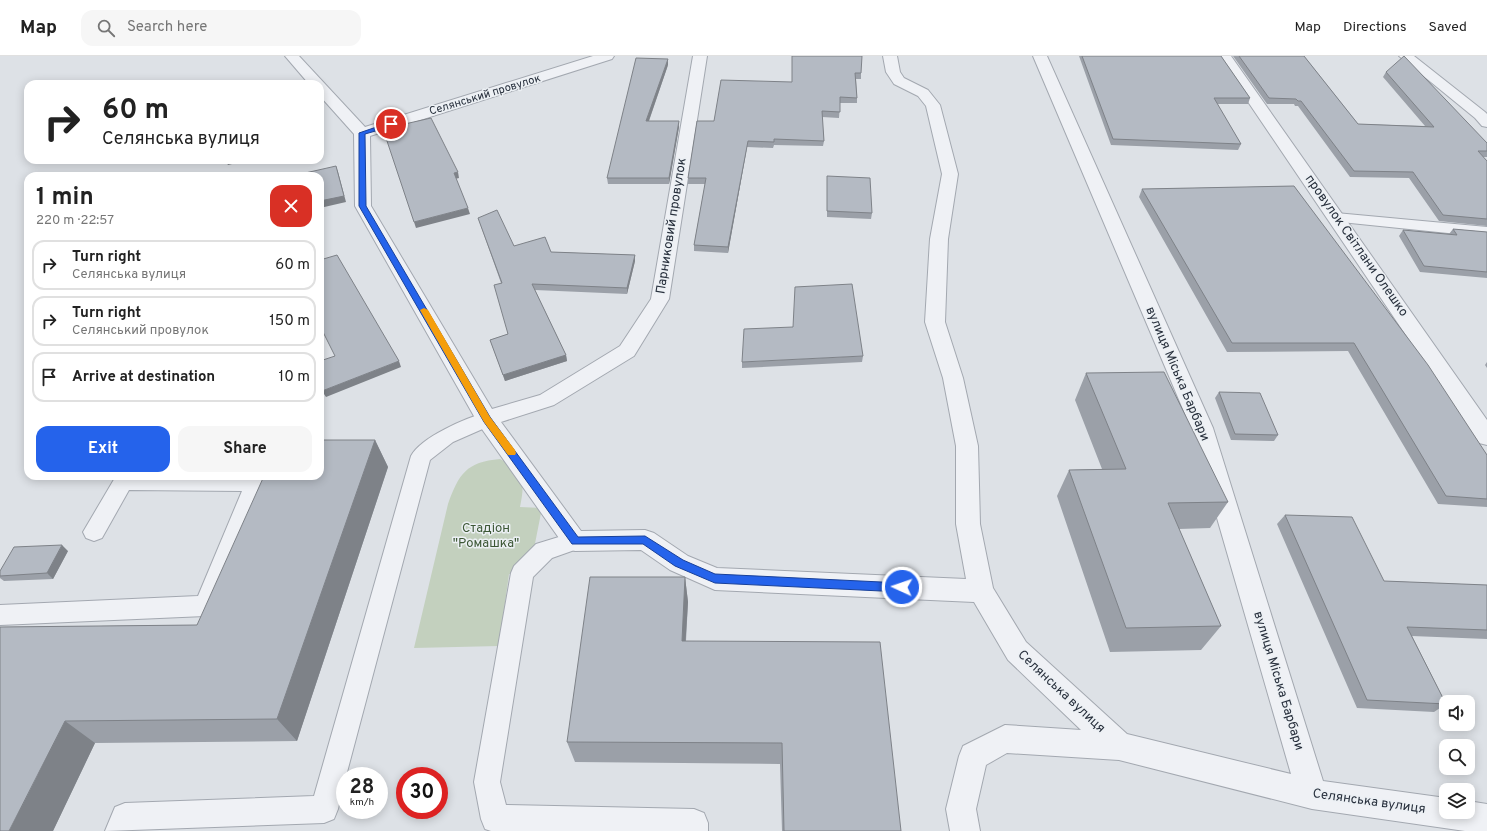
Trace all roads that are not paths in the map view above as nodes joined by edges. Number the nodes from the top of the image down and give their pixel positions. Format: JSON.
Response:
{"nodes":[{"id":1,"x":292,"y":56,"type":"edge"},
{"id":2,"x":607,"y":56,"type":"edge"},
{"id":3,"x":700,"y":56,"type":"edge"},
{"id":4,"x":890,"y":56,"type":"edge"},
{"id":5,"x":1040,"y":56,"type":"edge"},
{"id":6,"x":1224,"y":56,"type":"edge"},
{"id":7,"x":1406,"y":56,"type":"edge"},
{"id":8,"x":313,"y":80,"type":"edge"},
{"id":9,"x":324,"y":91,"type":"edge"},
{"id":10,"x":1485,"y":118,"type":"edge"},
{"id":11,"x":362,"y":133,"type":"junction"},
{"id":12,"x":1336,"y":218,"type":"junction"},
{"id":13,"x":1487,"y":232,"type":"edge"},
{"id":14,"x":487,"y":419,"type":"junction"},
{"id":15,"x":1487,"y":437,"type":"edge"},
{"id":16,"x":94,"y":532,"type":"dead end"},
{"id":17,"x":575,"y":541,"type":"junction"},
{"id":18,"x":981,"y":591,"type":"junction"},
{"id":19,"x":0,"y":615,"type":"edge"},
{"id":20,"x":1119,"y":746,"type":"junction"},
{"id":21,"x":1312,"y":794,"type":"junction"},
{"id":22,"x":1487,"y":819,"type":"edge"},
{"id":23,"x":119,"y":831,"type":"edge"},
{"id":24,"x":694,"y":831,"type":"edge"},
{"id":25,"x":965,"y":831,"type":"edge"}],
"edges":[{"from":1,"to":8,"type":"street"},
{"from":2,"to":11,"type":"street","name":"Селянський провулок"},
{"from":3,"to":14,"type":"street","name":"Парниковий провулок"},
{"from":4,"to":18,"type":"street","name":"Селянська вулиця"},
{"from":5,"to":21,"type":"street","name":"вулиця Міська Барбари"},
{"from":6,"to":12,"type":"street","name":"провулок Світлани Олешко"},
{"from":7,"to":10,"type":"street"},
{"from":9,"to":11,"type":"street"},
{"from":11,"to":14,"type":"street"},
{"from":12,"to":13,"type":"lane"},
{"from":12,"to":15,"type":"street","name":"провулок Світлани Олешко"},
{"from":14,"to":17,"type":"street"},
{"from":14,"to":23,"type":"lane"},
{"from":16,"to":19,"type":"lane"},
{"from":17,"to":18,"type":"street"},
{"from":17,"to":24,"type":"lane"},
{"from":18,"to":20,"type":"street","name":"Селянська вулиця"},
{"from":20,"to":21,"type":"street","name":"Селянська вулиця"},
{"from":20,"to":25,"type":"street"},
{"from":21,"to":22,"type":"street","name":"Селянська вулиця"}]}
